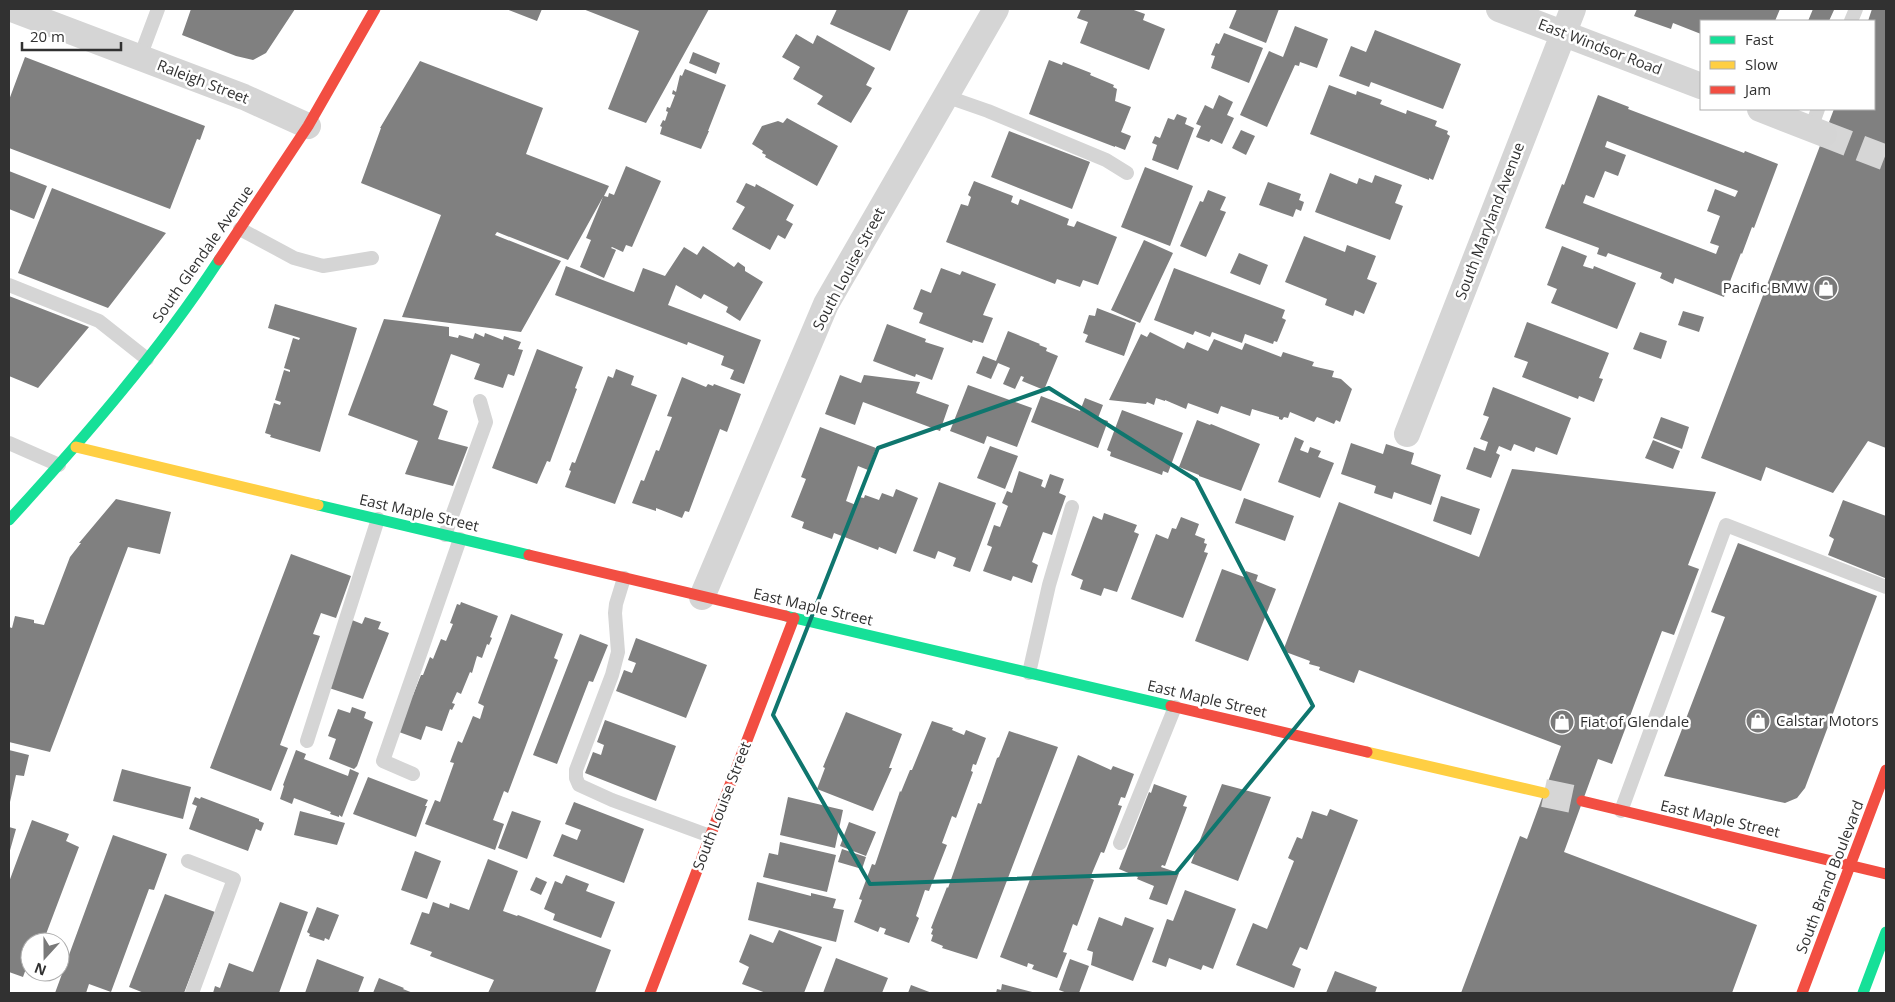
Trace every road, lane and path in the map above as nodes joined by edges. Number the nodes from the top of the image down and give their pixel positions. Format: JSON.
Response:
{"nodes":[{"id":1,"x":12,"y":9,"type":"edge"},
{"id":2,"x":158,"y":9,"type":"edge"},
{"id":3,"x":375,"y":9,"type":"edge"},
{"id":4,"x":996,"y":9,"type":"edge"},
{"id":5,"x":1500,"y":9,"type":"edge"},
{"id":6,"x":1573,"y":9,"type":"edge"},
{"id":7,"x":1564,"y":33,"type":"junction"},
{"id":8,"x":140,"y":57,"type":"junction"},
{"id":9,"x":1700,"y":86,"type":"edge"},
{"id":10,"x":946,"y":96,"type":"junction"},
{"id":11,"x":1764,"y":110,"type":"edge"},
{"id":12,"x":1818,"y":124,"type":"tunnel mouth"},
{"id":13,"x":308,"y":126,"type":"junction"},
{"id":14,"x":1127,"y":173,"type":"dead end"},
{"id":15,"x":240,"y":229,"type":"junction"},
{"id":16,"x":372,"y":258,"type":"dead end"},
{"id":17,"x":9,"y":284,"type":"edge"},
{"id":18,"x":147,"y":359,"type":"junction"},
{"id":19,"x":480,"y":401,"type":"dead end"},
{"id":20,"x":1407,"y":434,"type":"dead end"},
{"id":21,"x":9,"y":443,"type":"edge"},
{"id":22,"x":76,"y":447,"type":"junction"},
{"id":23,"x":59,"y":465,"type":"junction"},
{"id":24,"x":1072,"y":507,"type":"dead end"},
{"id":25,"x":378,"y":519,"type":"junction"},
{"id":26,"x":9,"y":520,"type":"edge"},
{"id":27,"x":445,"y":535,"type":"junction"},
{"id":28,"x":460,"y":539,"type":"junction"},
{"id":29,"x":624,"y":578,"type":"junction"},
{"id":30,"x":1886,"y":587,"type":"edge"},
{"id":31,"x":702,"y":597,"type":"junction"},
{"id":32,"x":794,"y":618,"type":"junction"},
{"id":33,"x":1029,"y":673,"type":"junction"},
{"id":34,"x":1175,"y":707,"type":"junction"},
{"id":35,"x":307,"y":741,"type":"dead end"},
{"id":36,"x":1886,"y":770,"type":"edge"},
{"id":37,"x":413,"y":774,"type":"dead end"},
{"id":38,"x":1544,"y":794,"type":"tunnel mouth"},
{"id":39,"x":1582,"y":801,"type":"tunnel mouth"},
{"id":40,"x":1621,"y":811,"type":"junction"},
{"id":41,"x":710,"y":836,"type":"junction"},
{"id":42,"x":1120,"y":843,"type":"dead end"},
{"id":43,"x":188,"y":861,"type":"dead end"},
{"id":44,"x":1851,"y":865,"type":"junction"},
{"id":45,"x":1886,"y":874,"type":"edge"},
{"id":46,"x":1886,"y":932,"type":"edge"},
{"id":47,"x":192,"y":993,"type":"edge"},
{"id":48,"x":650,"y":993,"type":"edge"},
{"id":49,"x":1802,"y":993,"type":"edge"},
{"id":50,"x":1863,"y":993,"type":"edge"}],
"edges":[{"from":1,"to":8,"type":"street","name":"Raleigh Street"},
{"from":2,"to":8,"type":"lane"},
{"from":3,"to":13,"type":"street","name":"South Glendale Avenue"},
{"from":4,"to":10,"type":"street","name":"South Louise Street"},
{"from":5,"to":7,"type":"street","name":"East Windsor Road"},
{"from":6,"to":7,"type":"street","name":"South Maryland Avenue"},
{"from":7,"to":9,"type":"street","name":"East Windsor Road"},
{"from":7,"to":20,"type":"street","name":"South Maryland Avenue"},
{"from":8,"to":13,"type":"street","name":"Raleigh Street"},
{"from":10,"to":14,"type":"lane"},
{"from":10,"to":31,"type":"street","name":"South Louise Street"},
{"from":11,"to":12,"type":"street"},
{"from":13,"to":15,"type":"street","name":"South Glendale Avenue"},
{"from":15,"to":16,"type":"lane"},
{"from":15,"to":18,"type":"street","name":"South Glendale Avenue"},
{"from":17,"to":18,"type":"lane"},
{"from":18,"to":22,"type":"street","name":"South Glendale Avenue"},
{"from":19,"to":27,"type":"lane"},
{"from":21,"to":23,"type":"lane"},
{"from":22,"to":23,"type":"street","name":"South Glendale Avenue"},
{"from":22,"to":25,"type":"street","name":"East Maple Street"},
{"from":23,"to":26,"type":"street","name":"South Glendale Avenue"},
{"from":24,"to":33,"type":"lane"},
{"from":25,"to":27,"type":"street","name":"East Maple Street"},
{"from":25,"to":35,"type":"lane"},
{"from":27,"to":28,"type":"street","name":"East Maple Street"},
{"from":28,"to":29,"type":"street","name":"East Maple Street"},
{"from":28,"to":37,"type":"lane"},
{"from":29,"to":31,"type":"street","name":"East Maple Street"},
{"from":29,"to":41,"type":"lane"},
{"from":30,"to":40,"type":"lane"},
{"from":31,"to":32,"type":"street","name":"East Maple Street"},
{"from":32,"to":33,"type":"street","name":"East Maple Street"},
{"from":32,"to":41,"type":"street","name":"South Louise Street"},
{"from":33,"to":34,"type":"street","name":"East Maple Street"},
{"from":34,"to":38,"type":"street","name":"East Maple Street"},
{"from":34,"to":42,"type":"lane"},
{"from":36,"to":44,"type":"street","name":"South Brand Boulevard"},
{"from":39,"to":40,"type":"street","name":"East Maple Street"},
{"from":40,"to":44,"type":"street","name":"East Maple Street"},
{"from":41,"to":48,"type":"street","name":"South Louise Street"},
{"from":43,"to":47,"type":"lane"},
{"from":44,"to":45,"type":"street","name":"East Maple Street"},
{"from":44,"to":49,"type":"street","name":"South Brand Boulevard"},
{"from":46,"to":50,"type":"street"}]}
